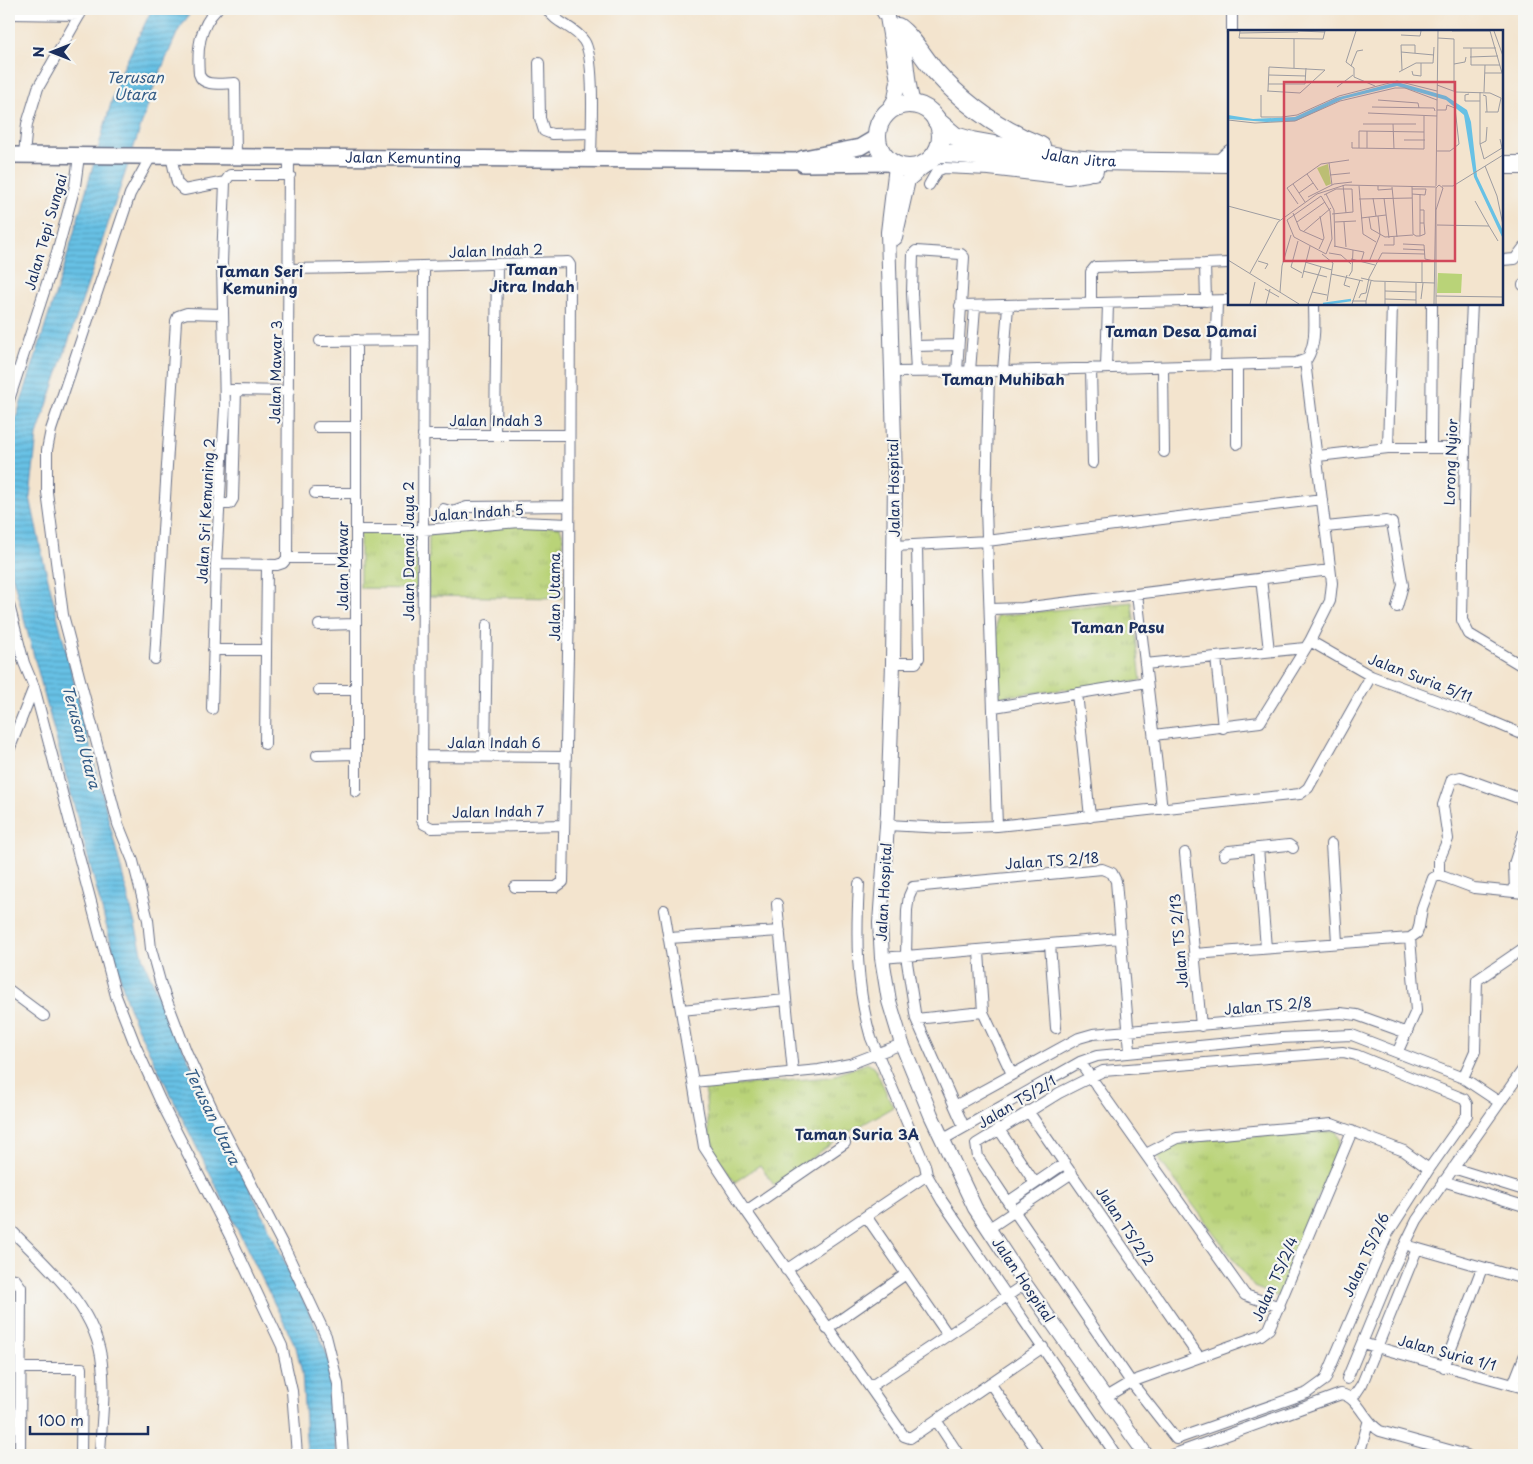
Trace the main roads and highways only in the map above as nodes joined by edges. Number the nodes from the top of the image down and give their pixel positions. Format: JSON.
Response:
{"nodes":[{"id":1,"x":889,"y":18,"type":"edge"},
{"id":2,"x":936,"y":120,"type":"junction"},
{"id":3,"x":877,"y":137,"type":"junction"},
{"id":4,"x":16,"y":155,"type":"edge"},
{"id":5,"x":933,"y":157,"type":"junction"},
{"id":6,"x":1072,"y":159,"type":"junction"},
{"id":7,"x":797,"y":161,"type":"junction"},
{"id":8,"x":1222,"y":163,"type":"edge"},
{"id":9,"x":894,"y":165,"type":"junction"},
{"id":10,"x":1503,"y":165,"type":"edge"},
{"id":11,"x":1524,"y":166,"type":"edge"},
{"id":12,"x":1228,"y":174,"type":"edge"},
{"id":13,"x":1503,"y":177,"type":"edge"},
{"id":14,"x":1524,"y":177,"type":"edge"}],
"edges":[{"from":1,"to":6,"type":"highway"},
{"from":2,"to":3,"type":"highway"},
{"from":2,"to":5,"type":"highway"},
{"from":2,"to":6,"type":"highway","name":"Jalan Jitra"},
{"from":3,"to":7,"type":"main road","name":"Jalan Kemunting"},
{"from":3,"to":9,"type":"highway"},
{"from":4,"to":7,"type":"main road","name":"Jalan Kemunting"},
{"from":5,"to":9,"type":"highway"},
{"from":5,"to":12,"type":"highway","name":"Jalan Jitra"},
{"from":6,"to":8,"type":"highway","name":"Jalan Jitra"},
{"from":7,"to":9,"type":"main road","name":"Jalan Kemunting"},
{"from":10,"to":11,"type":"highway"},
{"from":13,"to":14,"type":"highway"}]}
